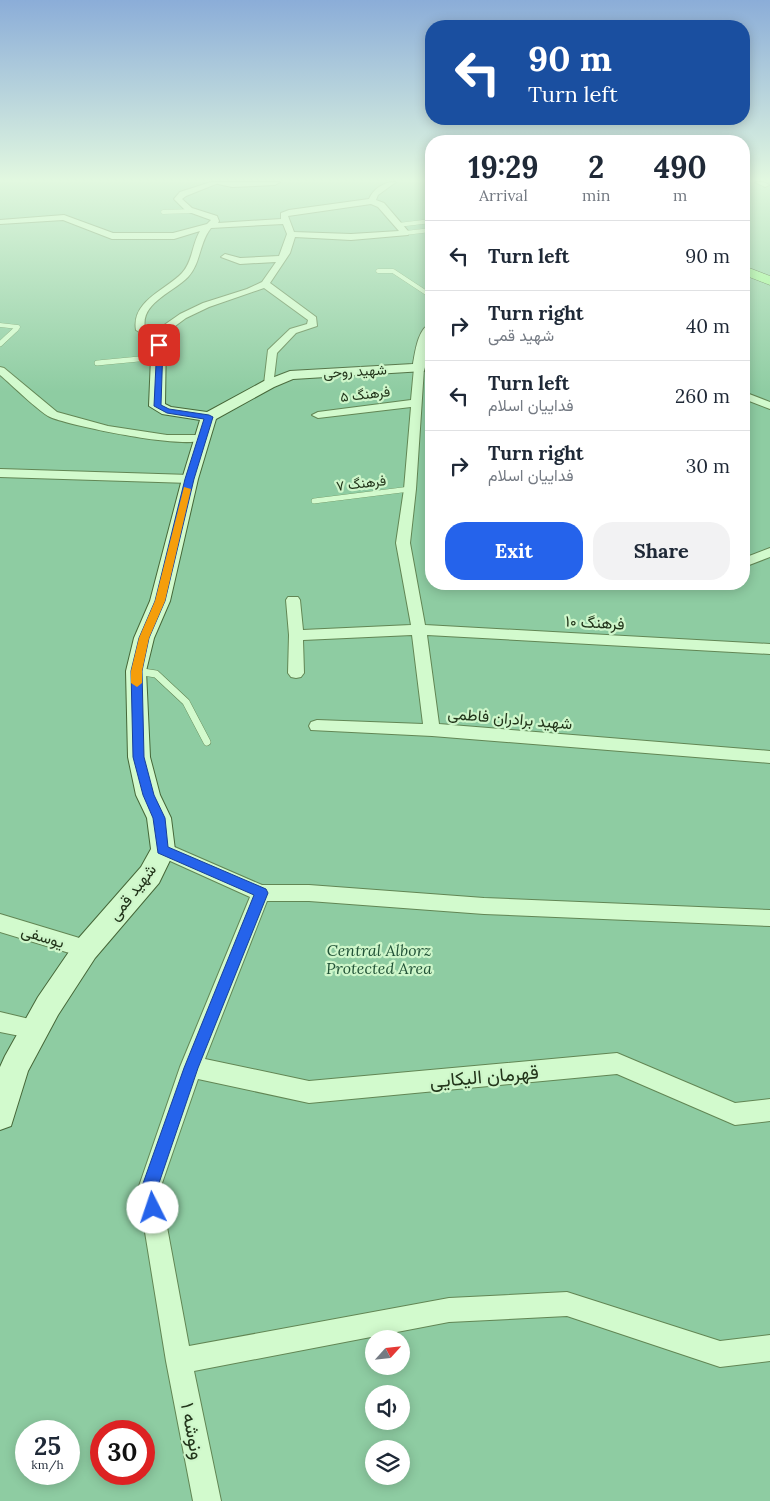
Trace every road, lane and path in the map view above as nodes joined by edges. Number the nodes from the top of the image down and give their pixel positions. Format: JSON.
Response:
{"nodes":[{"id":1,"x":196,"y":252,"type":"edge"},
{"id":2,"x":286,"y":252,"type":"edge"},
{"id":3,"x":225,"y":257,"type":"dead end"},
{"id":4,"x":281,"y":259,"type":"junction"},
{"id":5,"x":750,"y":269,"type":"edge"},
{"id":6,"x":378,"y":271,"type":"dead end"},
{"id":7,"x":750,"y":271,"type":"edge"},
{"id":8,"x":770,"y":272,"type":"edge"},
{"id":9,"x":770,"y":281,"type":"edge"},
{"id":10,"x":264,"y":284,"type":"junction"},
{"id":11,"x":425,"y":292,"type":"edge"},
{"id":12,"x":0,"y":325,"type":"edge"},
{"id":13,"x":159,"y":333,"type":"junction"},
{"id":14,"x":425,"y":343,"type":"edge"},
{"id":15,"x":0,"y":344,"type":"edge"},
{"id":16,"x":160,"y":357,"type":"junction"},
{"id":17,"x":97,"y":363,"type":"dead end"},
{"id":18,"x":419,"y":368,"type":"junction"},
{"id":19,"x":0,"y":370,"type":"edge"},
{"id":20,"x":269,"y":384,"type":"junction"},
{"id":21,"x":750,"y":398,"type":"edge"},
{"id":22,"x":416,"y":403,"type":"junction"},
{"id":23,"x":770,"y":406,"type":"edge"},
{"id":24,"x":318,"y":415,"type":"dead end"},
{"id":25,"x":209,"y":417,"type":"junction"},
{"id":26,"x":201,"y":438,"type":"junction"},
{"id":27,"x":0,"y":473,"type":"edge"},
{"id":28,"x":190,"y":479,"type":"junction"},
{"id":29,"x":410,"y":489,"type":"junction"},
{"id":30,"x":314,"y":501,"type":"dead end"},
{"id":31,"x":770,"y":552,"type":"edge"},
{"id":32,"x":750,"y":560,"type":"edge"},
{"id":33,"x":293,"y":600,"type":"dead end"},
{"id":34,"x":419,"y":630,"type":"junction"},
{"id":35,"x":296,"y":636,"type":"junction"},
{"id":36,"x":770,"y":649,"type":"edge"},
{"id":37,"x":136,"y":671,"type":"junction"},
{"id":38,"x":296,"y":673,"type":"dead end"},
{"id":39,"x":317,"y":726,"type":"dead end"},
{"id":40,"x":432,"y":730,"type":"junction"},
{"id":41,"x":207,"y":742,"type":"dead end"},
{"id":42,"x":770,"y":757,"type":"edge"},
{"id":43,"x":163,"y":850,"type":"junction"},
{"id":44,"x":261,"y":893,"type":"junction"},
{"id":45,"x":770,"y":918,"type":"edge"},
{"id":46,"x":0,"y":923,"type":"edge"},
{"id":47,"x":86,"y":949,"type":"junction"},
{"id":48,"x":0,"y":1022,"type":"edge"},
{"id":49,"x":35,"y":1030,"type":"junction"},
{"id":50,"x":191,"y":1068,"type":"junction"},
{"id":51,"x":770,"y":1110,"type":"edge"},
{"id":52,"x":0,"y":1115,"type":"edge"},
{"id":53,"x":770,"y":1348,"type":"edge"},
{"id":54,"x":179,"y":1361,"type":"junction"},
{"id":55,"x":207,"y":1501,"type":"edge"}],
"edges":[{"from":1,"to":13,"type":"street"},
{"from":2,"to":4,"type":"street"},
{"from":3,"to":4,"type":"street"},
{"from":4,"to":10,"type":"street"},
{"from":5,"to":8,"type":"main road"},
{"from":6,"to":11,"type":"lane"},
{"from":7,"to":9,"type":"main road"},
{"from":10,"to":13,"type":"street"},
{"from":10,"to":20,"type":"street"},
{"from":12,"to":15,"type":"lane"},
{"from":13,"to":16,"type":"street"},
{"from":14,"to":18,"type":"street"},
{"from":16,"to":17,"type":"lane"},
{"from":16,"to":25,"type":"street"},
{"from":18,"to":20,"type":"street","name":"شهید روحی"},
{"from":18,"to":22,"type":"street","name":"شهید برادران فاطمی"},
{"from":19,"to":26,"type":"street"},
{"from":20,"to":25,"type":"street"},
{"from":21,"to":23,"type":"street"},
{"from":22,"to":24,"type":"street","name":"فرهنگ ۵"},
{"from":22,"to":29,"type":"street","name":"شهید برادران فاطمی"},
{"from":25,"to":26,"type":"street","name":"شهید قمی"},
{"from":26,"to":28,"type":"street","name":"شهید قمی"},
{"from":27,"to":28,"type":"street"},
{"from":28,"to":37,"type":"street","name":"شهید قمی"},
{"from":29,"to":30,"type":"lane","name":"فرهنگ ۷"},
{"from":29,"to":34,"type":"street","name":"شهید برادران فاطمی"},
{"from":31,"to":32,"type":"street"},
{"from":33,"to":35,"type":"street"},
{"from":34,"to":35,"type":"street","name":"فرهنگ ۱۰"},
{"from":34,"to":36,"type":"street","name":"فرهنگ ۱۰"},
{"from":34,"to":40,"type":"street","name":"شهید برادران فاطمی"},
{"from":35,"to":38,"type":"street"},
{"from":37,"to":41,"type":"lane"},
{"from":37,"to":43,"type":"street","name":"شهید قمی"},
{"from":39,"to":40,"type":"street"},
{"from":40,"to":42,"type":"street","name":"شهید برادران فاطمی"},
{"from":43,"to":44,"type":"street"},
{"from":43,"to":47,"type":"street","name":"شهید قمی"},
{"from":44,"to":45,"type":"street"},
{"from":44,"to":50,"type":"street","name":"ونوشه ۱"},
{"from":46,"to":47,"type":"street","name":"یوسفی"},
{"from":47,"to":49,"type":"street","name":"شهید قمی"},
{"from":48,"to":49,"type":"street"},
{"from":49,"to":52,"type":"street","name":"شهید قمی"},
{"from":50,"to":51,"type":"street","name":"قهرمان الیکایی"},
{"from":50,"to":54,"type":"street","name":"ونوشه ۱"},
{"from":53,"to":54,"type":"street"},
{"from":54,"to":55,"type":"street","name":"ونوشه ۱"}]}
